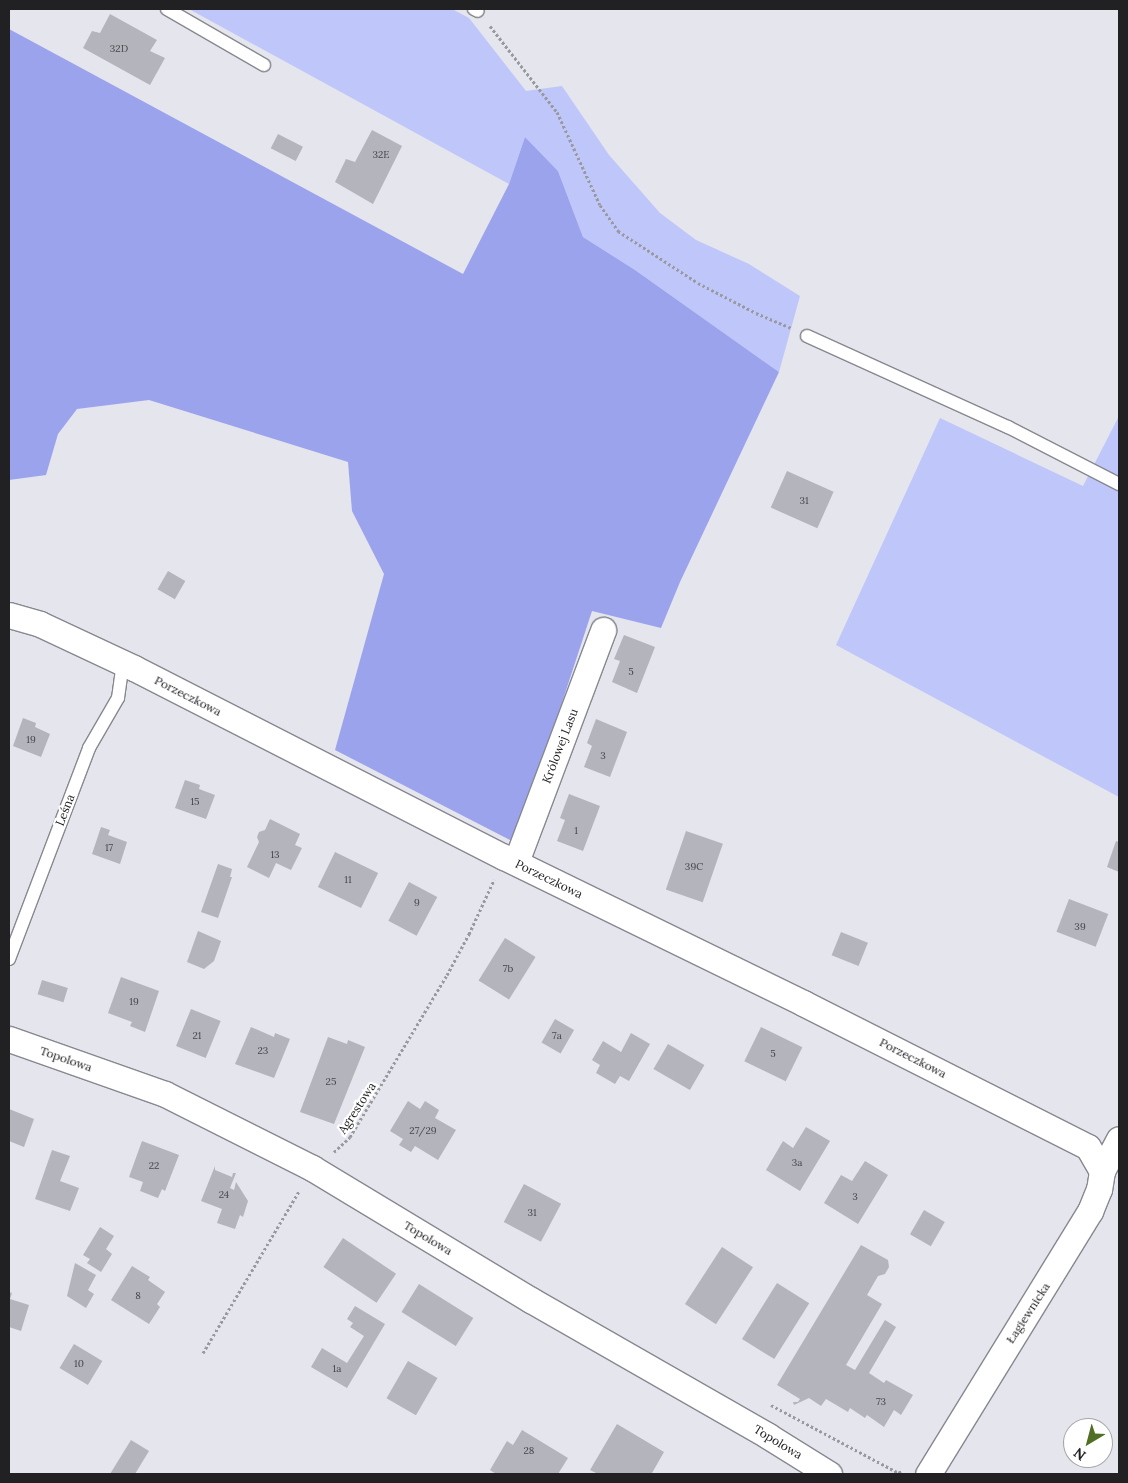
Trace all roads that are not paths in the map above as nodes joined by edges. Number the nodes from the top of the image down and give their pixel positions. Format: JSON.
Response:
{"nodes":[{"id":1,"x":168,"y":9,"type":"edge"},
{"id":2,"x":264,"y":65,"type":"dead end"},
{"id":3,"x":807,"y":336,"type":"road end"},
{"id":4,"x":1119,"y":484,"type":"edge"},
{"id":5,"x":9,"y":615,"type":"edge"},
{"id":6,"x":603,"y":630,"type":"dead end"},
{"id":7,"x":123,"y":664,"type":"junction"},
{"id":8,"x":510,"y":860,"type":"junction"},
{"id":9,"x":9,"y":959,"type":"edge"},
{"id":10,"x":9,"y":1040,"type":"edge"},
{"id":11,"x":1119,"y":1139,"type":"edge"},
{"id":12,"x":1102,"y":1171,"type":"junction"},
{"id":13,"x":829,"y":1474,"type":"edge"},
{"id":14,"x":928,"y":1474,"type":"edge"}],
"edges":[{"from":1,"to":2,"type":"lane"},
{"from":3,"to":4,"type":"lane"},
{"from":5,"to":7,"type":"street","name":"Porzeczkowa"},
{"from":6,"to":8,"type":"street","name":"Królowej Lasu"},
{"from":7,"to":8,"type":"street","name":"Porzeczkowa"},
{"from":7,"to":9,"type":"lane","name":"Leśna"},
{"from":8,"to":12,"type":"street","name":"Porzeczkowa"},
{"from":10,"to":13,"type":"street","name":"Topolowa"},
{"from":11,"to":12,"type":"street","name":"Łagiewnicka"},
{"from":12,"to":14,"type":"street","name":"Łagiewnicka"}]}
